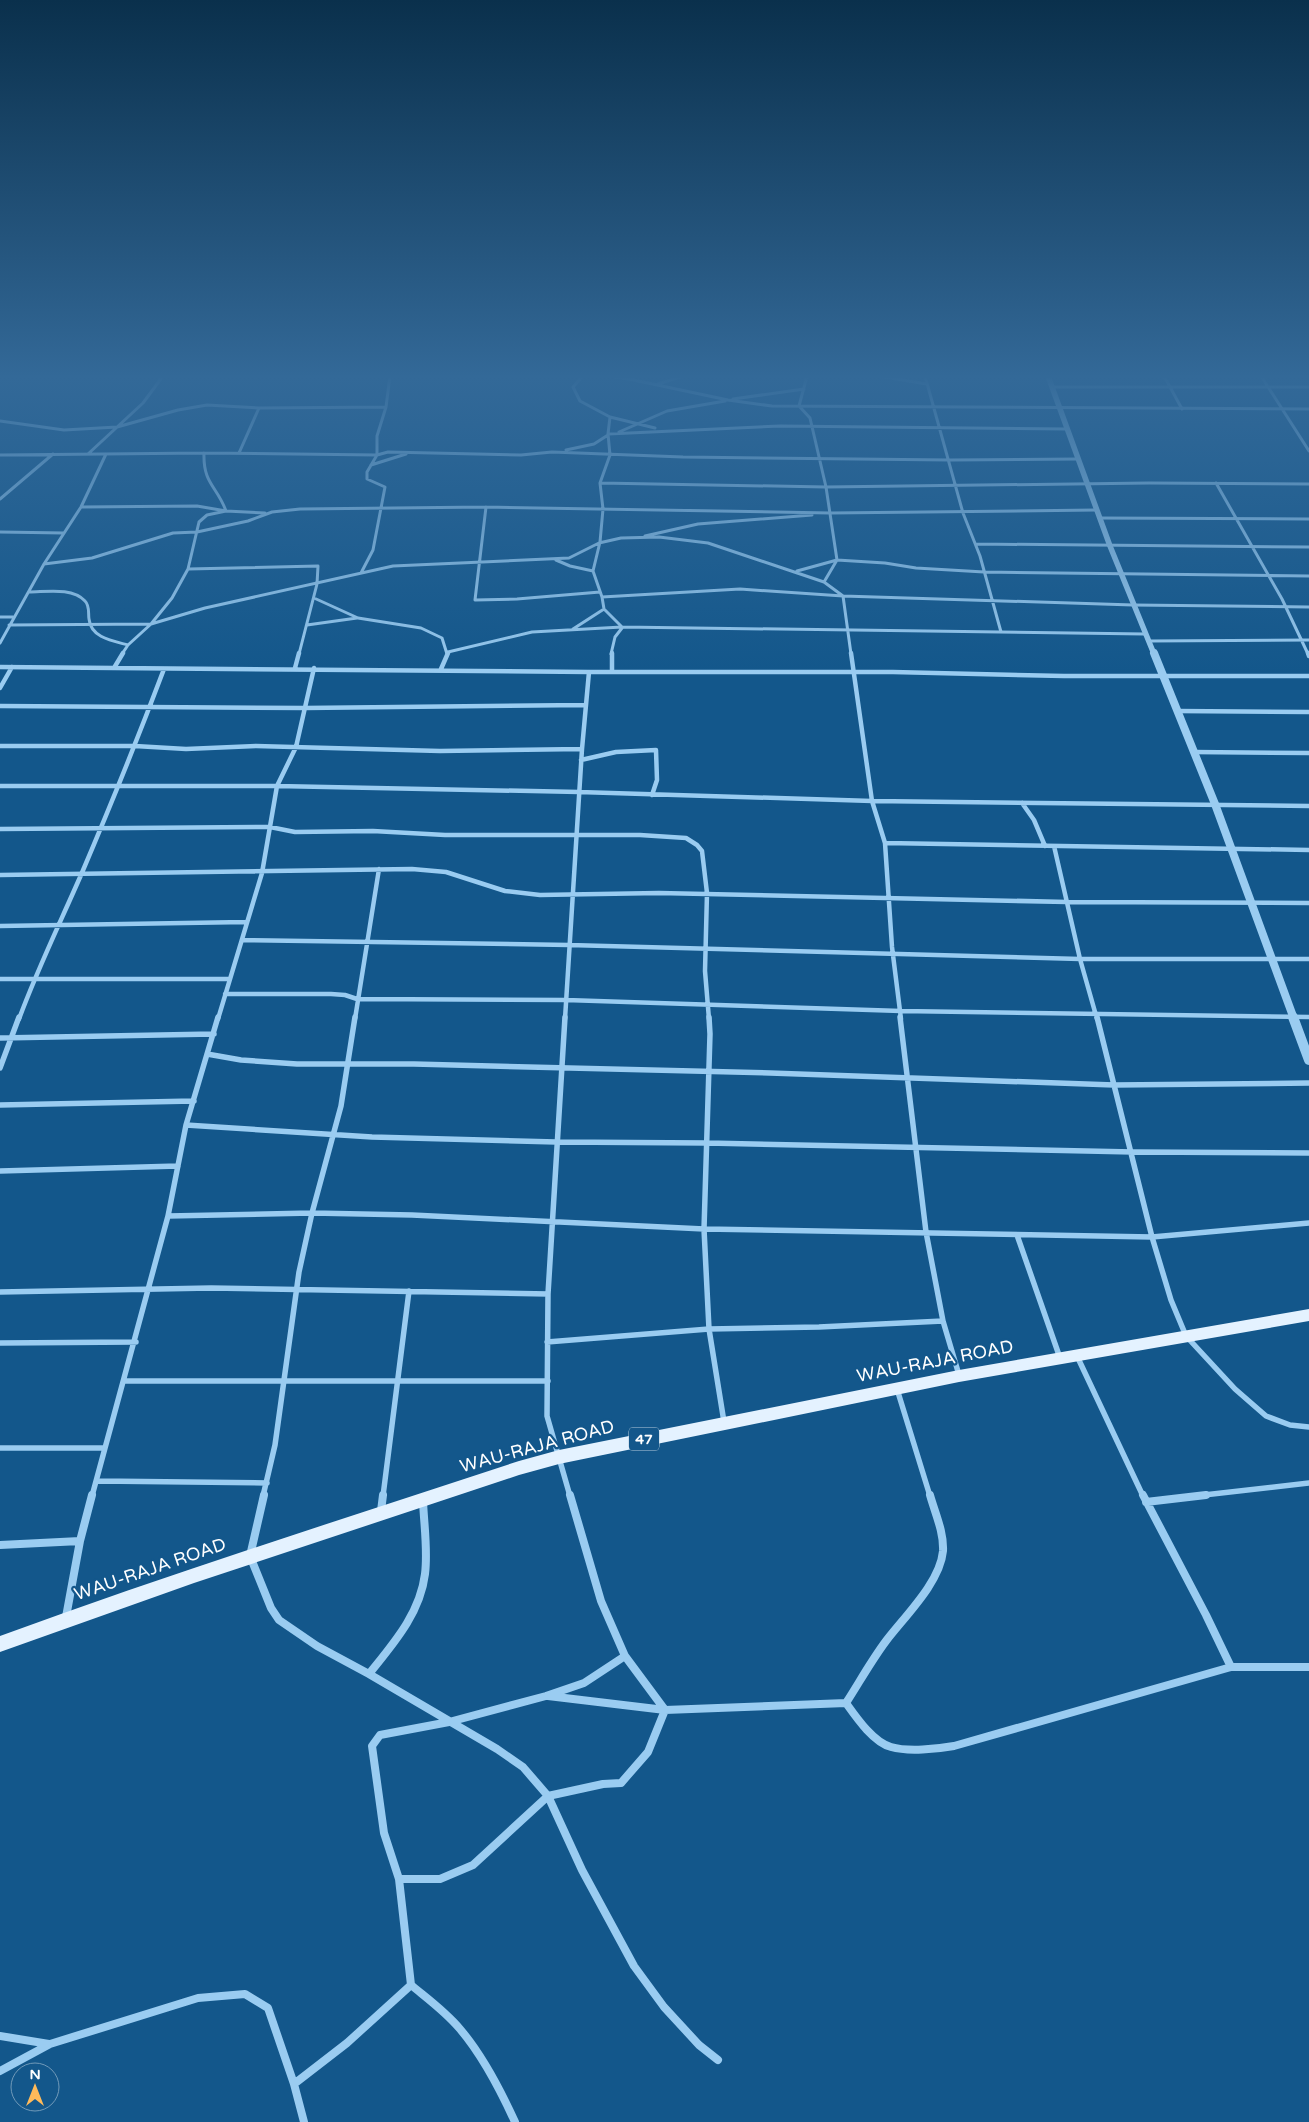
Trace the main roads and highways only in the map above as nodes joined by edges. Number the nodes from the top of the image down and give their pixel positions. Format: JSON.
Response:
{"nodes":[{"id":1,"x":1306,"y":1317,"type":"edge"},
{"id":2,"x":0,"y":1644,"type":"edge"}],
"edges":[{"from":1,"to":2,"type":"main road","name":"WAU-RAJA ROAD","number":"47"}]}
